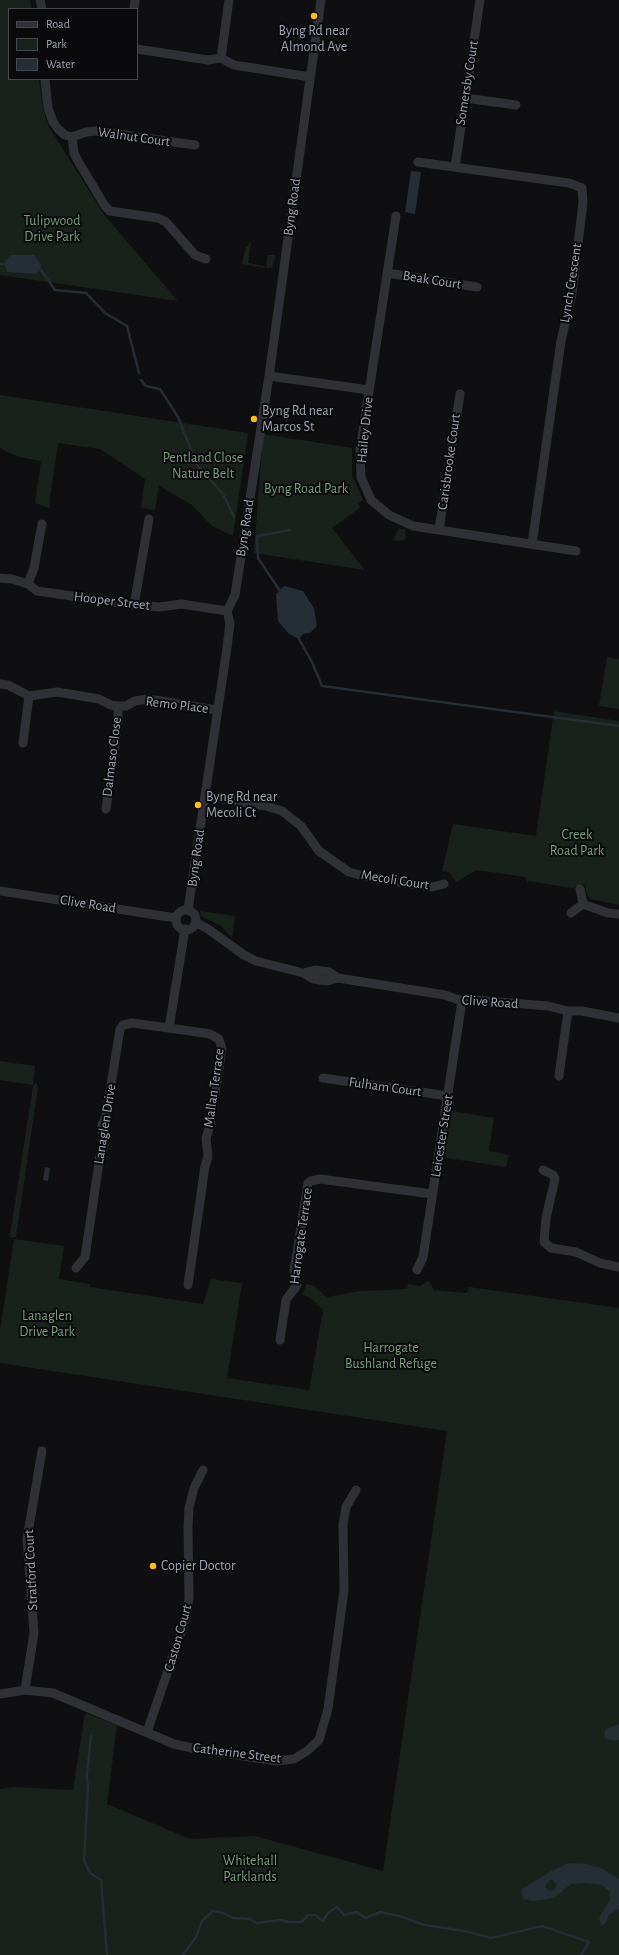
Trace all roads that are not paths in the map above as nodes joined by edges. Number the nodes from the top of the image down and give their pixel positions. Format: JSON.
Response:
{"nodes":[{"id":1,"x":230,"y":0,"type":"edge"},
{"id":2,"x":321,"y":0,"type":"edge"},
{"id":3,"x":480,"y":0,"type":"edge"},
{"id":4,"x":138,"y":49,"type":"edge"},
{"id":5,"x":221,"y":58,"type":"junction"},
{"id":6,"x":310,"y":77,"type":"junction"},
{"id":7,"x":45,"y":80,"type":"edge"},
{"id":8,"x":465,"y":98,"type":"junction"},
{"id":9,"x":516,"y":106,"type":"dead end"},
{"id":10,"x":72,"y":137,"type":"junction"},
{"id":11,"x":195,"y":145,"type":"dead end"},
{"id":12,"x":418,"y":162,"type":"dead end"},
{"id":13,"x":454,"y":167,"type":"junction"},
{"id":14,"x":396,"y":216,"type":"dead end"},
{"id":15,"x":206,"y":259,"type":"dead end"},
{"id":16,"x":387,"y":273,"type":"junction"},
{"id":17,"x":477,"y":287,"type":"dead end"},
{"id":18,"x":269,"y":376,"type":"junction"},
{"id":19,"x":369,"y":390,"type":"junction"},
{"id":20,"x":460,"y":394,"type":"dead end"},
{"id":21,"x":149,"y":519,"type":"dead end"},
{"id":22,"x":42,"y":524,"type":"dead end"},
{"id":23,"x":439,"y":530,"type":"junction"},
{"id":24,"x":532,"y":544,"type":"junction"},
{"id":25,"x":576,"y":551,"type":"dead end"},
{"id":26,"x":0,"y":578,"type":"edge"},
{"id":27,"x":28,"y":584,"type":"junction"},
{"id":28,"x":134,"y":605,"type":"junction"},
{"id":29,"x":227,"y":611,"type":"junction"},
{"id":30,"x":0,"y":684,"type":"edge"},
{"id":31,"x":29,"y":696,"type":"junction"},
{"id":32,"x":118,"y":706,"type":"junction"},
{"id":33,"x":217,"y":710,"type":"junction"},
{"id":34,"x":22,"y":743,"type":"dead end"},
{"id":35,"x":205,"y":796,"type":"junction"},
{"id":36,"x":106,"y":809,"type":"dead end"},
{"id":37,"x":444,"y":884,"type":"dead end"},
{"id":38,"x":580,"y":889,"type":"dead end"},
{"id":39,"x":0,"y":891,"type":"edge"},
{"id":40,"x":582,"y":904,"type":"junction"},
{"id":41,"x":188,"y":910,"type":"junction"},
{"id":42,"x":571,"y":913,"type":"dead end"},
{"id":43,"x":619,"y":914,"type":"edge"},
{"id":44,"x":176,"y":918,"type":"junction"},
{"id":45,"x":195,"y":922,"type":"junction"},
{"id":46,"x":184,"y":929,"type":"junction"},
{"id":47,"x":462,"y":1001,"type":"junction"},
{"id":48,"x":568,"y":1011,"type":"junction"},
{"id":49,"x":619,"y":1018,"type":"edge"},
{"id":50,"x":170,"y":1028,"type":"junction"},
{"id":51,"x":559,"y":1076,"type":"dead end"},
{"id":52,"x":323,"y":1078,"type":"dead end"},
{"id":53,"x":448,"y":1096,"type":"junction"},
{"id":54,"x":543,"y":1170,"type":"dead end"},
{"id":55,"x":432,"y":1194,"type":"junction"},
{"id":56,"x":619,"y":1267,"type":"edge"},
{"id":57,"x":76,"y":1268,"type":"dead end"},
{"id":58,"x":417,"y":1270,"type":"dead end"},
{"id":59,"x":188,"y":1285,"type":"dead end"},
{"id":60,"x":280,"y":1340,"type":"dead end"},
{"id":61,"x":42,"y":1451,"type":"dead end"},
{"id":62,"x":203,"y":1470,"type":"dead end"},
{"id":63,"x":356,"y":1490,"type":"dead end"},
{"id":64,"x":25,"y":1690,"type":"junction"},
{"id":65,"x":0,"y":1694,"type":"edge"},
{"id":66,"x":147,"y":1732,"type":"junction"}],
"edges":[{"from":1,"to":5,"type":"street"},
{"from":2,"to":6,"type":"street","name":"Byng Road"},
{"from":3,"to":8,"type":"street","name":"Somersby Court"},
{"from":4,"to":5,"type":"street"},
{"from":5,"to":6,"type":"street"},
{"from":6,"to":18,"type":"street","name":"Byng Road"},
{"from":7,"to":10,"type":"street"},
{"from":8,"to":9,"type":"street"},
{"from":8,"to":13,"type":"street","name":"Somersby Court"},
{"from":10,"to":11,"type":"street","name":"Walnut Court"},
{"from":10,"to":15,"type":"street"},
{"from":12,"to":13,"type":"street","name":"Lynch Crescent"},
{"from":13,"to":24,"type":"street","name":"Lynch Crescent"},
{"from":14,"to":16,"type":"street","name":"Hailey Drive"},
{"from":16,"to":17,"type":"street","name":"Beak Court"},
{"from":16,"to":19,"type":"street","name":"Hailey Drive"},
{"from":18,"to":19,"type":"street"},
{"from":18,"to":29,"type":"street","name":"Byng Road"},
{"from":19,"to":23,"type":"street","name":"Hailey Drive"},
{"from":20,"to":23,"type":"street","name":"Carisbrooke Court"},
{"from":21,"to":28,"type":"street"},
{"from":22,"to":27,"type":"street"},
{"from":23,"to":24,"type":"street","name":"Hailey Drive"},
{"from":24,"to":25,"type":"street","name":"Hailey Drive"},
{"from":26,"to":27,"type":"street","name":"Hooper Street"},
{"from":27,"to":28,"type":"street","name":"Hooper Street"},
{"from":28,"to":29,"type":"street","name":"Hooper Street"},
{"from":29,"to":33,"type":"street","name":"Byng Road"},
{"from":30,"to":31,"type":"street"},
{"from":31,"to":32,"type":"street"},
{"from":31,"to":34,"type":"street"},
{"from":32,"to":33,"type":"street","name":"Remo Place"},
{"from":32,"to":36,"type":"street","name":"Dalmaso Close"},
{"from":33,"to":35,"type":"street","name":"Byng Road"},
{"from":35,"to":37,"type":"street","name":"Mecoli Court"},
{"from":35,"to":41,"type":"street","name":"Byng Road"},
{"from":38,"to":40,"type":"street"},
{"from":39,"to":44,"type":"street","name":"Clive Road"},
{"from":40,"to":42,"type":"street"},
{"from":40,"to":43,"type":"street"},
{"from":41,"to":44,"type":"street"},
{"from":41,"to":45,"type":"street"},
{"from":44,"to":46,"type":"street"},
{"from":45,"to":46,"type":"street"},
{"from":45,"to":47,"type":"street","name":"Clive Road"},
{"from":46,"to":50,"type":"street"},
{"from":47,"to":48,"type":"street","name":"Clive Road"},
{"from":47,"to":53,"type":"street","name":"Leicester Street"},
{"from":48,"to":49,"type":"street","name":"Clive Road"},
{"from":48,"to":51,"type":"street"},
{"from":50,"to":57,"type":"street","name":"Lanaglen Drive"},
{"from":50,"to":59,"type":"street","name":"Mallan Terrace"},
{"from":52,"to":53,"type":"street","name":"Fulham Court"},
{"from":53,"to":55,"type":"street","name":"Leicester Street"},
{"from":54,"to":56,"type":"street"},
{"from":55,"to":58,"type":"street","name":"Leicester Street"},
{"from":55,"to":60,"type":"street","name":"Harrogate Terrace"},
{"from":61,"to":64,"type":"street","name":"Stratford Court"},
{"from":62,"to":66,"type":"street","name":"Caston Court"},
{"from":63,"to":66,"type":"street","name":"Catherine Street"},
{"from":64,"to":65,"type":"street","name":"Catherine Street"},
{"from":64,"to":66,"type":"street","name":"Catherine Street"}]}
